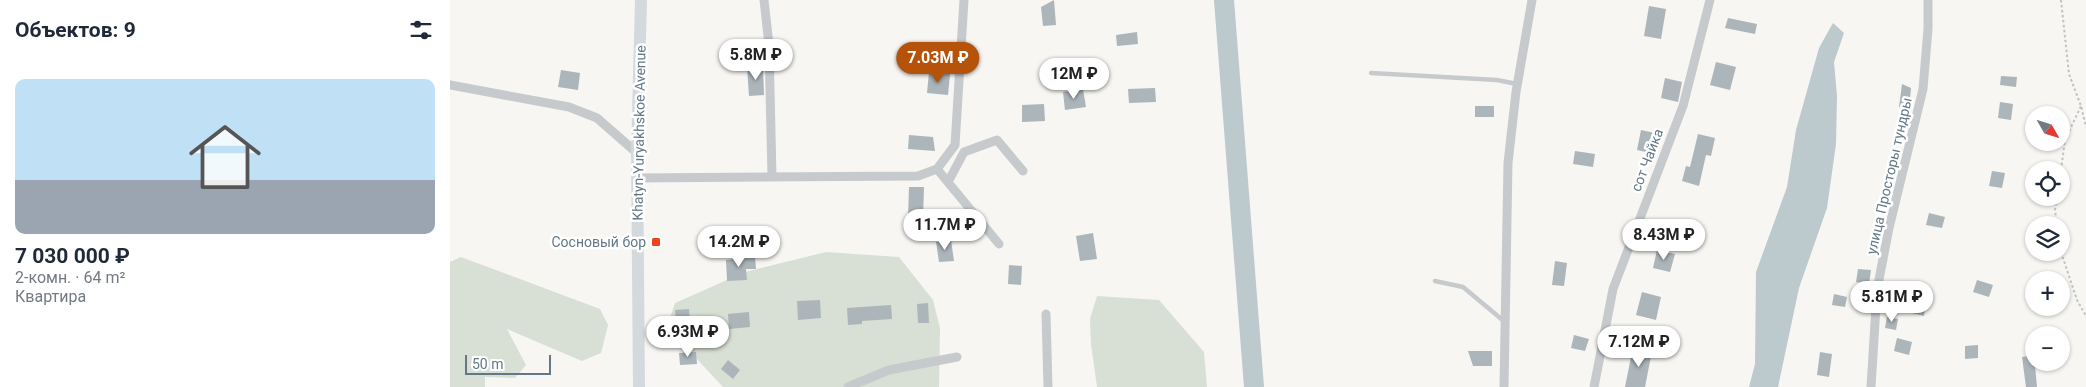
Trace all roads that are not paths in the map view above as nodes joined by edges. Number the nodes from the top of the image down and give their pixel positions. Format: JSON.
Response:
{"nodes":[{"id":1,"x":641,"y":0,"type":"edge"},
{"id":2,"x":764,"y":0,"type":"edge"},
{"id":3,"x":964,"y":0,"type":"edge"},
{"id":4,"x":1532,"y":0,"type":"edge"},
{"id":5,"x":1710,"y":0,"type":"edge"},
{"id":6,"x":1928,"y":0,"type":"edge"},
{"id":7,"x":1371,"y":73,"type":"dead end"},
{"id":8,"x":1518,"y":84,"type":"junction"},
{"id":9,"x":450,"y":85,"type":"edge"},
{"id":10,"x":637,"y":153,"type":"junction"},
{"id":11,"x":937,"y":169,"type":"junction"},
{"id":12,"x":1023,"y":171,"type":"dead end"},
{"id":13,"x":772,"y":177,"type":"junction"},
{"id":14,"x":637,"y":178,"type":"junction"},
{"id":15,"x":948,"y":182,"type":"junction"},
{"id":16,"x":999,"y":244,"type":"dead end"},
{"id":17,"x":1435,"y":281,"type":"dead end"},
{"id":18,"x":1046,"y":314,"type":"dead end"},
{"id":19,"x":1505,"y":322,"type":"junction"},
{"id":20,"x":957,"y":357,"type":"dead end"},
{"id":21,"x":639,"y":387,"type":"edge"},
{"id":22,"x":848,"y":387,"type":"edge"},
{"id":23,"x":1048,"y":387,"type":"edge"},
{"id":24,"x":1504,"y":387,"type":"edge"},
{"id":25,"x":1594,"y":387,"type":"edge"},
{"id":26,"x":1871,"y":387,"type":"edge"}],
"edges":[{"from":1,"to":10,"type":"main road","name":"Khatyn-Yuryakhskoe Avenue"},
{"from":2,"to":13,"type":"street"},
{"from":3,"to":11,"type":"street"},
{"from":4,"to":8,"type":"street"},
{"from":5,"to":25,"type":"street","name":"сот Чайка"},
{"from":6,"to":26,"type":"street","name":"улица Просторы тундры"},
{"from":7,"to":8,"type":"lane"},
{"from":8,"to":19,"type":"street"},
{"from":9,"to":10,"type":"street"},
{"from":10,"to":14,"type":"main road","name":"Khatyn-Yuryakhskoe Avenue"},
{"from":11,"to":13,"type":"street"},
{"from":11,"to":15,"type":"street"},
{"from":12,"to":15,"type":"street"},
{"from":13,"to":14,"type":"street"},
{"from":14,"to":21,"type":"main road","name":"Khatyn-Yuryakhskoe Avenue"},
{"from":15,"to":16,"type":"street"},
{"from":17,"to":19,"type":"lane"},
{"from":18,"to":23,"type":"street"},
{"from":19,"to":24,"type":"street"},
{"from":20,"to":22,"type":"street"}]}
